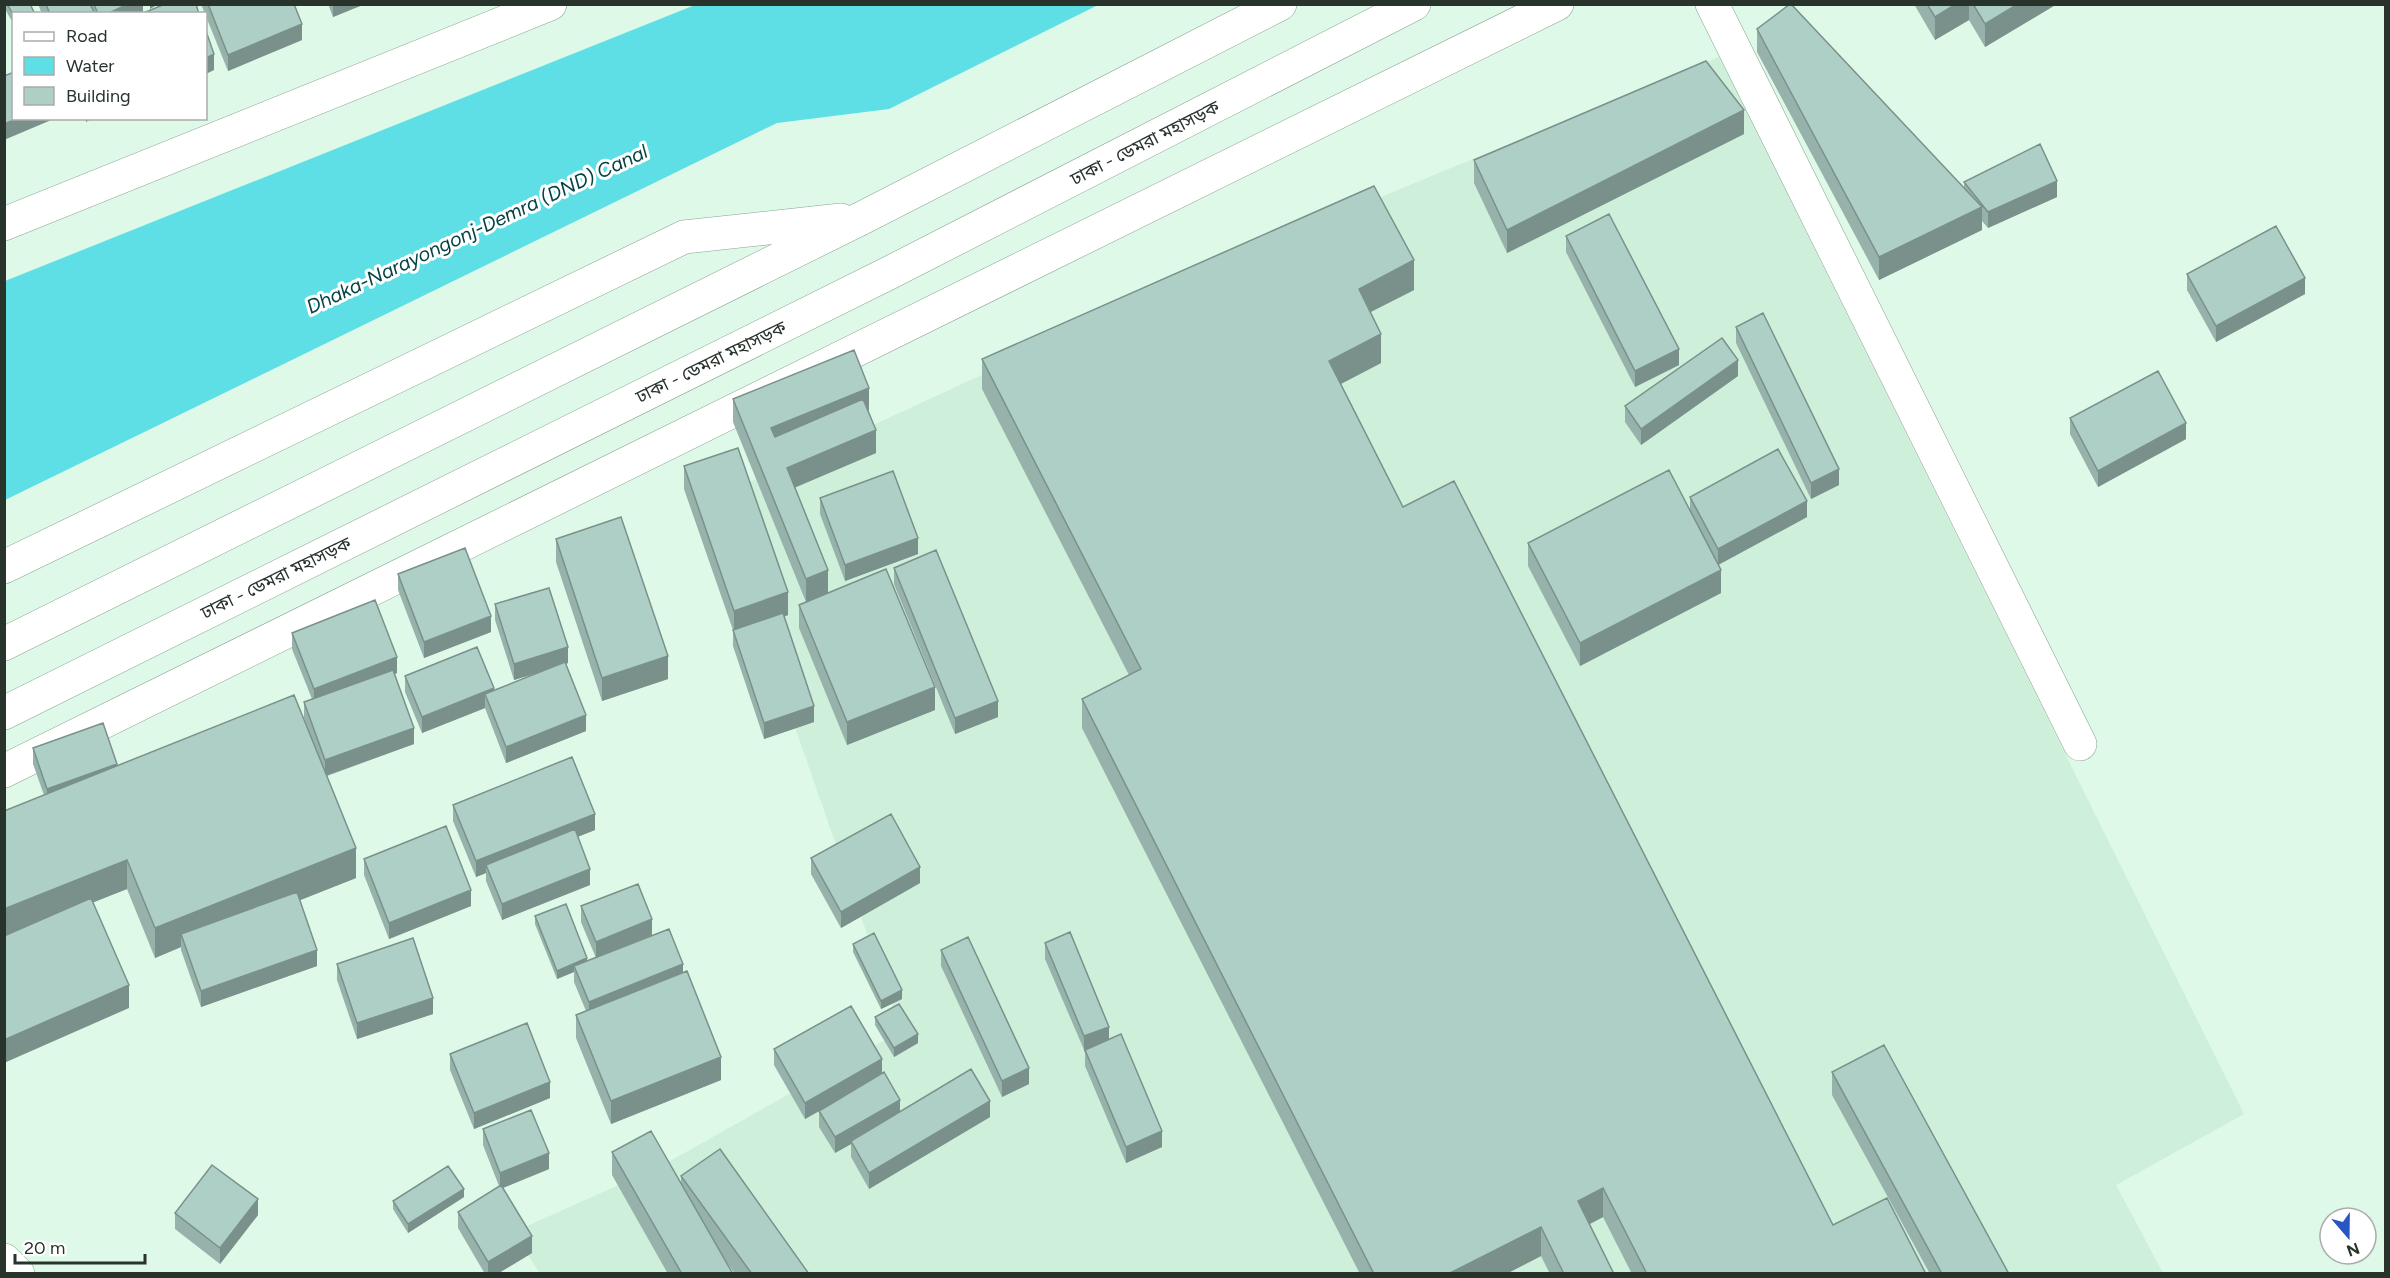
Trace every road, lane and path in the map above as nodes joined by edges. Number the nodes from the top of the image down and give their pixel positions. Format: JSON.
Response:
{"nodes":[{"id":1,"x":550,"y":4,"type":"edge"},
{"id":2,"x":1280,"y":4,"type":"edge"},
{"id":3,"x":1414,"y":4,"type":"edge"},
{"id":4,"x":1557,"y":4,"type":"edge"},
{"id":5,"x":1712,"y":4,"type":"edge"},
{"id":6,"x":1518,"y":13,"type":"edge"},
{"id":7,"x":864,"y":217,"type":"junction"},
{"id":8,"x":4,"y":224,"type":"edge"},
{"id":9,"x":4,"y":567,"type":"edge"},
{"id":10,"x":4,"y":644,"type":"edge"},
{"id":11,"x":4,"y":713,"type":"edge"},
{"id":12,"x":2080,"y":744,"type":"dead end"},
{"id":13,"x":4,"y":771,"type":"edge"},
{"id":14,"x":4,"y":1260,"type":"edge"},
{"id":15,"x":18,"y":1274,"type":"edge"}],
"edges":[{"from":1,"to":8,"type":"main road"},
{"from":2,"to":7,"type":"main road"},
{"from":3,"to":11,"type":"main road","name":"ঢাকা - ডেমরা মহাসড়ক"},
{"from":4,"to":6,"type":"main road"},
{"from":5,"to":12,"type":"main road"},
{"from":6,"to":13,"type":"main road"},
{"from":7,"to":9,"type":"main road"},
{"from":7,"to":10,"type":"main road"},
{"from":14,"to":15,"type":"main road"}]}
